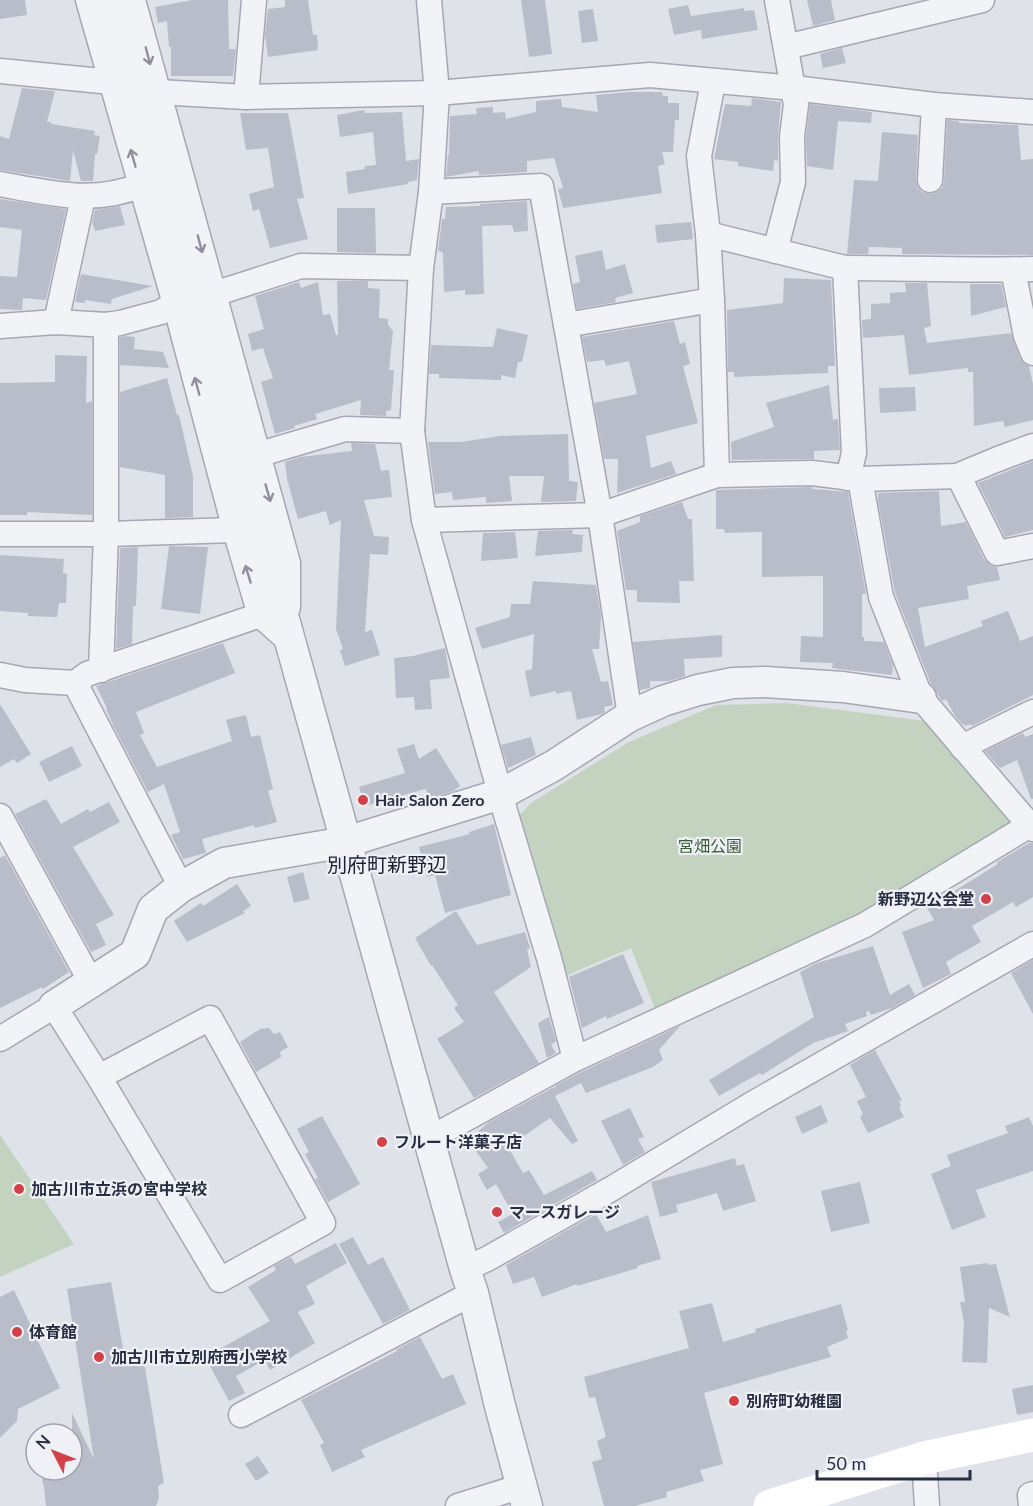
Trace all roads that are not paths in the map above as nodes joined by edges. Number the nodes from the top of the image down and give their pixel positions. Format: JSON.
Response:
{"nodes":[{"id":1,"x":88,"y":0,"type":"edge"},
{"id":2,"x":106,"y":0,"type":"edge"},
{"id":3,"x":133,"y":0,"type":"edge"},
{"id":4,"x":254,"y":0,"type":"edge"},
{"id":5,"x":429,"y":0,"type":"edge"},
{"id":6,"x":777,"y":0,"type":"edge"},
{"id":7,"x":982,"y":0,"type":"edge"},
{"id":8,"x":786,"y":47,"type":"junction"},
{"id":9,"x":0,"y":70,"type":"edge"},
{"id":10,"x":111,"y":82,"type":"junction"},
{"id":11,"x":714,"y":82,"type":"junction"},
{"id":12,"x":794,"y":88,"type":"junction"},
{"id":13,"x":158,"y":92,"type":"junction"},
{"id":14,"x":437,"y":93,"type":"junction"},
{"id":15,"x":246,"y":97,"type":"junction"},
{"id":16,"x":934,"y":105,"type":"junction"},
{"id":17,"x":1033,"y":112,"type":"edge"},
{"id":18,"x":930,"y":180,"type":"dead end"},
{"id":19,"x":0,"y":184,"type":"edge"},
{"id":20,"x":141,"y":185,"type":"junction"},
{"id":21,"x":431,"y":192,"type":"junction"},
{"id":22,"x":83,"y":197,"type":"junction"},
{"id":23,"x":708,"y":234,"type":"junction"},
{"id":24,"x":775,"y":251,"type":"junction"},
{"id":25,"x":421,"y":268,"type":"junction"},
{"id":26,"x":845,"y":268,"type":"junction"},
{"id":27,"x":1023,"y":269,"type":"edge"},
{"id":28,"x":214,"y":294,"type":"junction"},
{"id":29,"x":712,"y":300,"type":"junction"},
{"id":30,"x":175,"y":304,"type":"junction"},
{"id":31,"x":56,"y":322,"type":"junction"},
{"id":32,"x":106,"y":325,"type":"junction"},
{"id":33,"x":566,"y":325,"type":"junction"},
{"id":34,"x":0,"y":326,"type":"edge"},
{"id":35,"x":1033,"y":353,"type":"edge"},
{"id":36,"x":412,"y":431,"type":"junction"},
{"id":37,"x":1033,"y":446,"type":"edge"},
{"id":38,"x":257,"y":455,"type":"junction"},
{"id":39,"x":717,"y":475,"type":"junction"},
{"id":40,"x":957,"y":476,"type":"junction"},
{"id":41,"x":854,"y":478,"type":"junction"},
{"id":42,"x":600,"y":514,"type":"junction"},
{"id":43,"x":424,"y":520,"type":"junction"},
{"id":44,"x":235,"y":530,"type":"junction"},
{"id":45,"x":0,"y":534,"type":"edge"},
{"id":46,"x":106,"y":534,"type":"junction"},
{"id":47,"x":1033,"y":546,"type":"edge"},
{"id":48,"x":260,"y":615,"type":"junction"},
{"id":49,"x":288,"y":640,"type":"junction"},
{"id":50,"x":101,"y":670,"type":"junction"},
{"id":51,"x":0,"y":675,"type":"edge"},
{"id":52,"x":75,"y":683,"type":"junction"},
{"id":53,"x":921,"y":698,"type":"junction"},
{"id":54,"x":1033,"y":712,"type":"edge"},
{"id":55,"x":630,"y":716,"type":"junction"},
{"id":56,"x":962,"y":747,"type":"junction"},
{"id":57,"x":501,"y":794,"type":"junction"},
{"id":58,"x":0,"y":816,"type":"edge"},
{"id":59,"x":1031,"y":827,"type":"edge"},
{"id":60,"x":346,"y":842,"type":"junction"},
{"id":61,"x":181,"y":887,"type":"junction"},
{"id":62,"x":1033,"y":944,"type":"edge"},
{"id":63,"x":91,"y":982,"type":"junction"},
{"id":64,"x":54,"y":1005,"type":"junction"},
{"id":65,"x":0,"y":1039,"type":"edge"},
{"id":66,"x":575,"y":1059,"type":"junction"},
{"id":67,"x":99,"y":1077,"type":"junction"},
{"id":68,"x":429,"y":1139,"type":"junction"},
{"id":69,"x":469,"y":1281,"type":"junction"},
{"id":70,"x":241,"y":1415,"type":"dead end"},
{"id":71,"x":1033,"y":1435,"type":"edge"},
{"id":72,"x":924,"y":1458,"type":"junction"},
{"id":73,"x":1033,"y":1494,"type":"edge"},
{"id":74,"x":524,"y":1496,"type":"edge"},
{"id":75,"x":458,"y":1506,"type":"edge"},
{"id":76,"x":770,"y":1506,"type":"edge"},
{"id":77,"x":927,"y":1506,"type":"edge"},
{"id":78,"x":1031,"y":1506,"type":"edge"}],
"edges":[{"from":1,"to":10,"type":"street"},
{"from":2,"to":49,"type":"street"},
{"from":3,"to":13,"type":"street","one_way":true},
{"from":4,"to":15,"type":"street"},
{"from":5,"to":14,"type":"street"},
{"from":6,"to":8,"type":"street"},
{"from":7,"to":8,"type":"street"},
{"from":8,"to":12,"type":"street"},
{"from":9,"to":10,"type":"street"},
{"from":20,"to":10,"type":"street","one_way":true},
{"from":11,"to":12,"type":"street"},
{"from":11,"to":14,"type":"street"},
{"from":11,"to":23,"type":"street"},
{"from":12,"to":16,"type":"street"},
{"from":12,"to":24,"type":"street"},
{"from":13,"to":15,"type":"street"},
{"from":13,"to":28,"type":"street","one_way":true},
{"from":14,"to":15,"type":"street"},
{"from":14,"to":21,"type":"street"},
{"from":16,"to":17,"type":"street"},
{"from":16,"to":18,"type":"street"},
{"from":19,"to":22,"type":"street"},
{"from":20,"to":22,"type":"street"},
{"from":20,"to":30,"type":"street"},
{"from":21,"to":25,"type":"street"},
{"from":21,"to":33,"type":"street"},
{"from":22,"to":31,"type":"street"},
{"from":23,"to":24,"type":"street"},
{"from":23,"to":29,"type":"street"},
{"from":24,"to":26,"type":"street"},
{"from":25,"to":28,"type":"street"},
{"from":25,"to":36,"type":"street"},
{"from":26,"to":27,"type":"street"},
{"from":26,"to":41,"type":"street"},
{"from":27,"to":35,"type":"street"},
{"from":28,"to":38,"type":"street"},
{"from":29,"to":33,"type":"street"},
{"from":29,"to":39,"type":"street"},
{"from":30,"to":32,"type":"street"},
{"from":44,"to":30,"type":"street","one_way":true},
{"from":31,"to":32,"type":"street"},
{"from":31,"to":34,"type":"street"},
{"from":32,"to":46,"type":"street"},
{"from":33,"to":42,"type":"street"},
{"from":36,"to":38,"type":"street"},
{"from":36,"to":43,"type":"street"},
{"from":37,"to":40,"type":"street"},
{"from":38,"to":49,"type":"street","one_way":true},
{"from":39,"to":41,"type":"street"},
{"from":39,"to":42,"type":"street"},
{"from":40,"to":41,"type":"street"},
{"from":40,"to":47,"type":"street"},
{"from":41,"to":53,"type":"street"},
{"from":42,"to":43,"type":"street"},
{"from":42,"to":55,"type":"street"},
{"from":43,"to":57,"type":"street"},
{"from":44,"to":46,"type":"street"},
{"from":48,"to":44,"type":"street","one_way":true},
{"from":45,"to":46,"type":"street"},
{"from":46,"to":50,"type":"street"},
{"from":48,"to":49,"type":"street"},
{"from":48,"to":50,"type":"street"},
{"from":49,"to":60,"type":"street"},
{"from":50,"to":52,"type":"street"},
{"from":51,"to":52,"type":"street"},
{"from":52,"to":61,"type":"street"},
{"from":53,"to":55,"type":"street"},
{"from":53,"to":56,"type":"street"},
{"from":54,"to":56,"type":"street"},
{"from":55,"to":57,"type":"street"},
{"from":56,"to":59,"type":"street"},
{"from":57,"to":60,"type":"street"},
{"from":57,"to":66,"type":"street"},
{"from":58,"to":63,"type":"street"},
{"from":59,"to":66,"type":"street"},
{"from":60,"to":61,"type":"street"},
{"from":60,"to":68,"type":"street"},
{"from":61,"to":63,"type":"street"},
{"from":62,"to":69,"type":"street"},
{"from":63,"to":64,"type":"street"},
{"from":64,"to":65,"type":"street"},
{"from":64,"to":67,"type":"street"},
{"from":66,"to":68,"type":"street"},
{"from":67,"to":67,"type":"street"},
{"from":68,"to":69,"type":"street"},
{"from":69,"to":70,"type":"street"},
{"from":69,"to":74,"type":"street"},
{"from":71,"to":72,"type":"main road"},
{"from":72,"to":76,"type":"main road"},
{"from":72,"to":77,"type":"street"},
{"from":73,"to":78,"type":"street"},
{"from":74,"to":75,"type":"street"}]}
